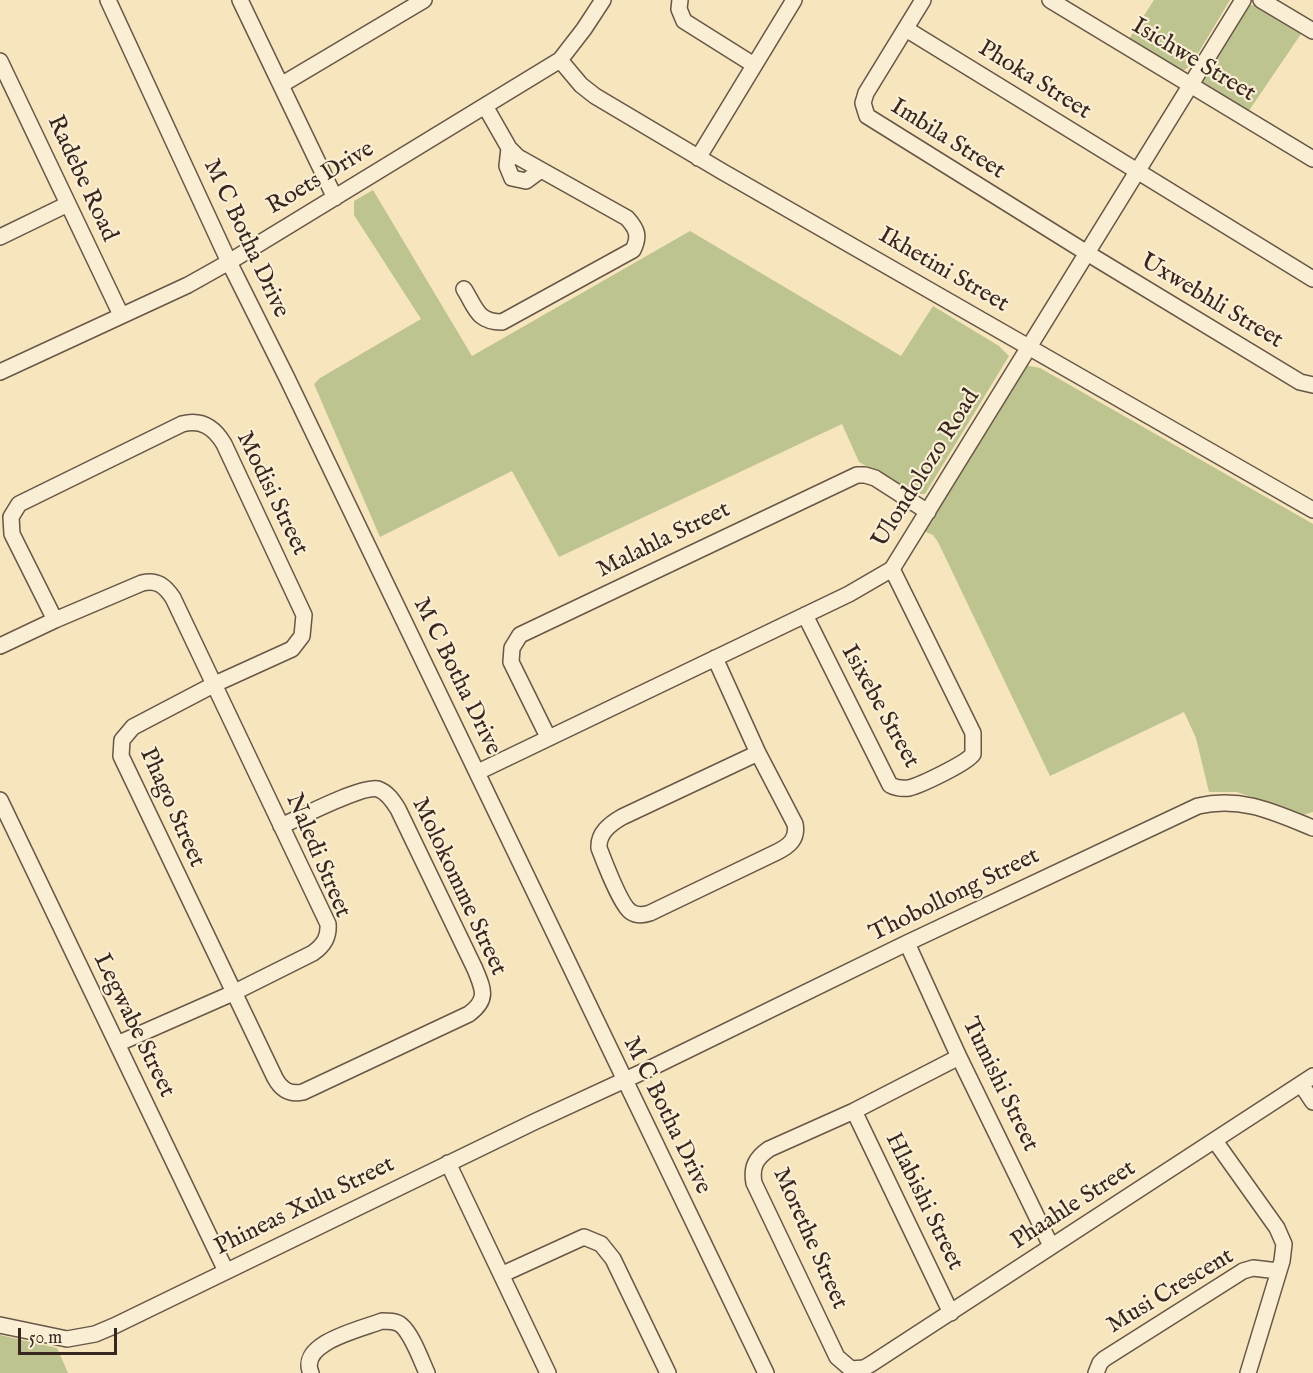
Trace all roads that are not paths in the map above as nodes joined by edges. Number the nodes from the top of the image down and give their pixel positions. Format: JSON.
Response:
{"nodes":[{"id":1,"x":108,"y":0,"type":"edge"},
{"id":2,"x":240,"y":0,"type":"edge"},
{"id":3,"x":424,"y":0,"type":"edge"},
{"id":4,"x":603,"y":0,"type":"edge"},
{"id":5,"x":680,"y":0,"type":"edge"},
{"id":6,"x":794,"y":0,"type":"edge"},
{"id":7,"x":923,"y":0,"type":"edge"},
{"id":8,"x":1050,"y":0,"type":"edge"},
{"id":9,"x":1243,"y":0,"type":"edge"},
{"id":10,"x":1261,"y":0,"type":"edge"},
{"id":11,"x":906,"y":29,"type":"junction"},
{"id":12,"x":1313,"y":31,"type":"edge"},
{"id":13,"x":560,"y":60,"type":"junction"},
{"id":14,"x":0,"y":61,"type":"edge"},
{"id":15,"x":754,"y":65,"type":"junction"},
{"id":16,"x":281,"y":85,"type":"junction"},
{"id":17,"x":1190,"y":86,"type":"junction"},
{"id":18,"x":485,"y":106,"type":"junction"},
{"id":19,"x":509,"y":148,"type":"junction"},
{"id":20,"x":698,"y":158,"type":"junction"},
{"id":21,"x":1313,"y":159,"type":"edge"},
{"id":22,"x":541,"y":170,"type":"junction"},
{"id":23,"x":1138,"y":172,"type":"junction"},
{"id":24,"x":335,"y":198,"type":"junction"},
{"id":25,"x":68,"y":204,"type":"junction"},
{"id":26,"x":0,"y":237,"type":"edge"},
{"id":27,"x":1087,"y":253,"type":"junction"},
{"id":28,"x":229,"y":262,"type":"junction"},
{"id":29,"x":1313,"y":279,"type":"edge"},
{"id":30,"x":464,"y":289,"type":"dead end"},
{"id":31,"x":121,"y":315,"type":"junction"},
{"id":32,"x":1029,"y":346,"type":"junction"},
{"id":33,"x":0,"y":372,"type":"edge"},
{"id":34,"x":1313,"y":386,"type":"edge"},
{"id":35,"x":1313,"y":510,"type":"edge"},
{"id":36,"x":928,"y":512,"type":"junction"},
{"id":37,"x":892,"y":569,"type":"junction"},
{"id":38,"x":805,"y":615,"type":"junction"},
{"id":39,"x":55,"y":620,"type":"junction"},
{"id":40,"x":0,"y":646,"type":"edge"},
{"id":41,"x":715,"y":658,"type":"junction"},
{"id":42,"x":214,"y":684,"type":"junction"},
{"id":43,"x":548,"y":737,"type":"junction"},
{"id":44,"x":759,"y":753,"type":"junction"},
{"id":45,"x":478,"y":771,"type":"junction"},
{"id":46,"x":0,"y":800,"type":"edge"},
{"id":47,"x":281,"y":826,"type":"junction"},
{"id":48,"x":1313,"y":828,"type":"edge"},
{"id":49,"x":907,"y":943,"type":"junction"},
{"id":50,"x":233,"y":993,"type":"junction"},
{"id":51,"x":117,"y":1044,"type":"junction"},
{"id":52,"x":959,"y":1057,"type":"junction"},
{"id":53,"x":624,"y":1080,"type":"junction"},
{"id":54,"x":1307,"y":1080,"type":"edge"},
{"id":55,"x":1313,"y":1102,"type":"edge"},
{"id":56,"x":854,"y":1111,"type":"junction"},
{"id":57,"x":1215,"y":1141,"type":"junction"},
{"id":58,"x":448,"y":1163,"type":"junction"},
{"id":59,"x":1051,"y":1246,"type":"junction"},
{"id":60,"x":226,"y":1271,"type":"junction"},
{"id":61,"x":1278,"y":1271,"type":"junction"},
{"id":62,"x":503,"y":1274,"type":"junction"},
{"id":63,"x":951,"y":1313,"type":"junction"},
{"id":64,"x":0,"y":1324,"type":"edge"},
{"id":65,"x":857,"y":1370,"type":"joint"},
{"id":66,"x":311,"y":1373,"type":"edge"},
{"id":67,"x":427,"y":1373,"type":"edge"},
{"id":68,"x":548,"y":1373,"type":"edge"},
{"id":69,"x":668,"y":1373,"type":"edge"},
{"id":70,"x":766,"y":1373,"type":"edge"},
{"id":71,"x":1096,"y":1373,"type":"edge"},
{"id":72,"x":1248,"y":1373,"type":"edge"}],
"edges":[{"from":1,"to":28,"type":"street","name":"M C Botha Drive"},
{"from":2,"to":16,"type":"street"},
{"from":3,"to":16,"type":"street"},
{"from":4,"to":13,"type":"street","name":"Roets Drive"},
{"from":5,"to":15,"type":"street"},
{"from":6,"to":15,"type":"street"},
{"from":7,"to":11,"type":"street","name":"Imbila Street"},
{"from":8,"to":17,"type":"street","name":"Isichwe Street"},
{"from":9,"to":17,"type":"street","name":"Ulondolozo Road"},
{"from":10,"to":12,"type":"street"},
{"from":11,"to":23,"type":"street","name":"Phoka Street"},
{"from":11,"to":27,"type":"street","name":"Imbila Street"},
{"from":13,"to":18,"type":"street","name":"Roets Drive"},
{"from":13,"to":20,"type":"street","name":"Ikhetini Street"},
{"from":14,"to":25,"type":"street","name":"Radebe Road"},
{"from":15,"to":20,"type":"street"},
{"from":16,"to":24,"type":"street"},
{"from":17,"to":21,"type":"street","name":"Isichwe Street"},
{"from":17,"to":23,"type":"street","name":"Ulondolozo Road"},
{"from":18,"to":19,"type":"street"},
{"from":18,"to":24,"type":"street","name":"Roets Drive"},
{"from":19,"to":22,"type":"street"},
{"from":19,"to":22,"type":"street"},
{"from":20,"to":32,"type":"street","name":"Ikhetini Street"},
{"from":22,"to":30,"type":"street"},
{"from":23,"to":27,"type":"street","name":"Ulondolozo Road"},
{"from":23,"to":29,"type":"street","name":"Phoka Street"},
{"from":24,"to":28,"type":"street","name":"Roets Drive"},
{"from":25,"to":26,"type":"street"},
{"from":25,"to":31,"type":"street","name":"Radebe Road"},
{"from":27,"to":32,"type":"street","name":"Ulondolozo Road"},
{"from":27,"to":34,"type":"street","name":"Uxwebhli Street"},
{"from":28,"to":31,"type":"street","name":"Roets Drive"},
{"from":28,"to":45,"type":"street","name":"M C Botha Drive"},
{"from":31,"to":33,"type":"street","name":"Roets Drive"},
{"from":32,"to":35,"type":"street","name":"Ikhetini Street"},
{"from":32,"to":36,"type":"street","name":"Ulondolozo Road"},
{"from":36,"to":37,"type":"street","name":"Ulondolozo Road"},
{"from":36,"to":43,"type":"street","name":"Malahla Street"},
{"from":37,"to":38,"type":"street","name":"Ulondolozo Road"},
{"from":37,"to":38,"type":"street","name":"Isixebe Street"},
{"from":38,"to":41,"type":"street","name":"Ulondolozo Road"},
{"from":39,"to":40,"type":"street"},
{"from":39,"to":42,"type":"street","name":"Naledi Street"},
{"from":39,"to":42,"type":"street","name":"Modisi Street"},
{"from":41,"to":43,"type":"street","name":"Ulondolozo Road"},
{"from":41,"to":44,"type":"street"},
{"from":42,"to":47,"type":"street","name":"Naledi Street"},
{"from":42,"to":50,"type":"street","name":"Phago Street"},
{"from":43,"to":45,"type":"street","name":"Ulondolozo Road"},
{"from":44,"to":44,"type":"street"},
{"from":45,"to":53,"type":"street","name":"M C Botha Drive"},
{"from":46,"to":51,"type":"street","name":"Legwabe Street"},
{"from":47,"to":50,"type":"street","name":"Naledi Street"},
{"from":47,"to":50,"type":"street","name":"Molokomme Street"},
{"from":48,"to":49,"type":"street","name":"Thobollong Street"},
{"from":49,"to":52,"type":"street","name":"Tumishi Street"},
{"from":49,"to":53,"type":"street","name":"Thobollong Street"},
{"from":50,"to":51,"type":"street","name":"Naledi Street"},
{"from":51,"to":60,"type":"street","name":"Legwabe Street"},
{"from":52,"to":56,"type":"street","name":"Morethe Street"},
{"from":52,"to":59,"type":"street","name":"Tumishi Street"},
{"from":53,"to":58,"type":"street","name":"Phineas Xulu Street"},
{"from":53,"to":70,"type":"street","name":"M C Botha Drive"},
{"from":54,"to":55,"type":"street"},
{"from":54,"to":57,"type":"street","name":"Phaahle Street"},
{"from":56,"to":63,"type":"street","name":"Hlabishi Street"},
{"from":56,"to":65,"type":"street","name":"Morethe Street"},
{"from":57,"to":59,"type":"street","name":"Phaahle Street"},
{"from":57,"to":61,"type":"street"},
{"from":58,"to":60,"type":"street","name":"Phineas Xulu Street"},
{"from":58,"to":62,"type":"street"},
{"from":59,"to":63,"type":"street","name":"Phaahle Street"},
{"from":60,"to":64,"type":"street","name":"Phineas Xulu Street"},
{"from":61,"to":71,"type":"street","name":"Musi Crescent"},
{"from":61,"to":72,"type":"street"},
{"from":62,"to":68,"type":"street"},
{"from":62,"to":69,"type":"street"},
{"from":63,"to":65,"type":"street","name":"Phaahle Street"},
{"from":66,"to":67,"type":"street"}]}
